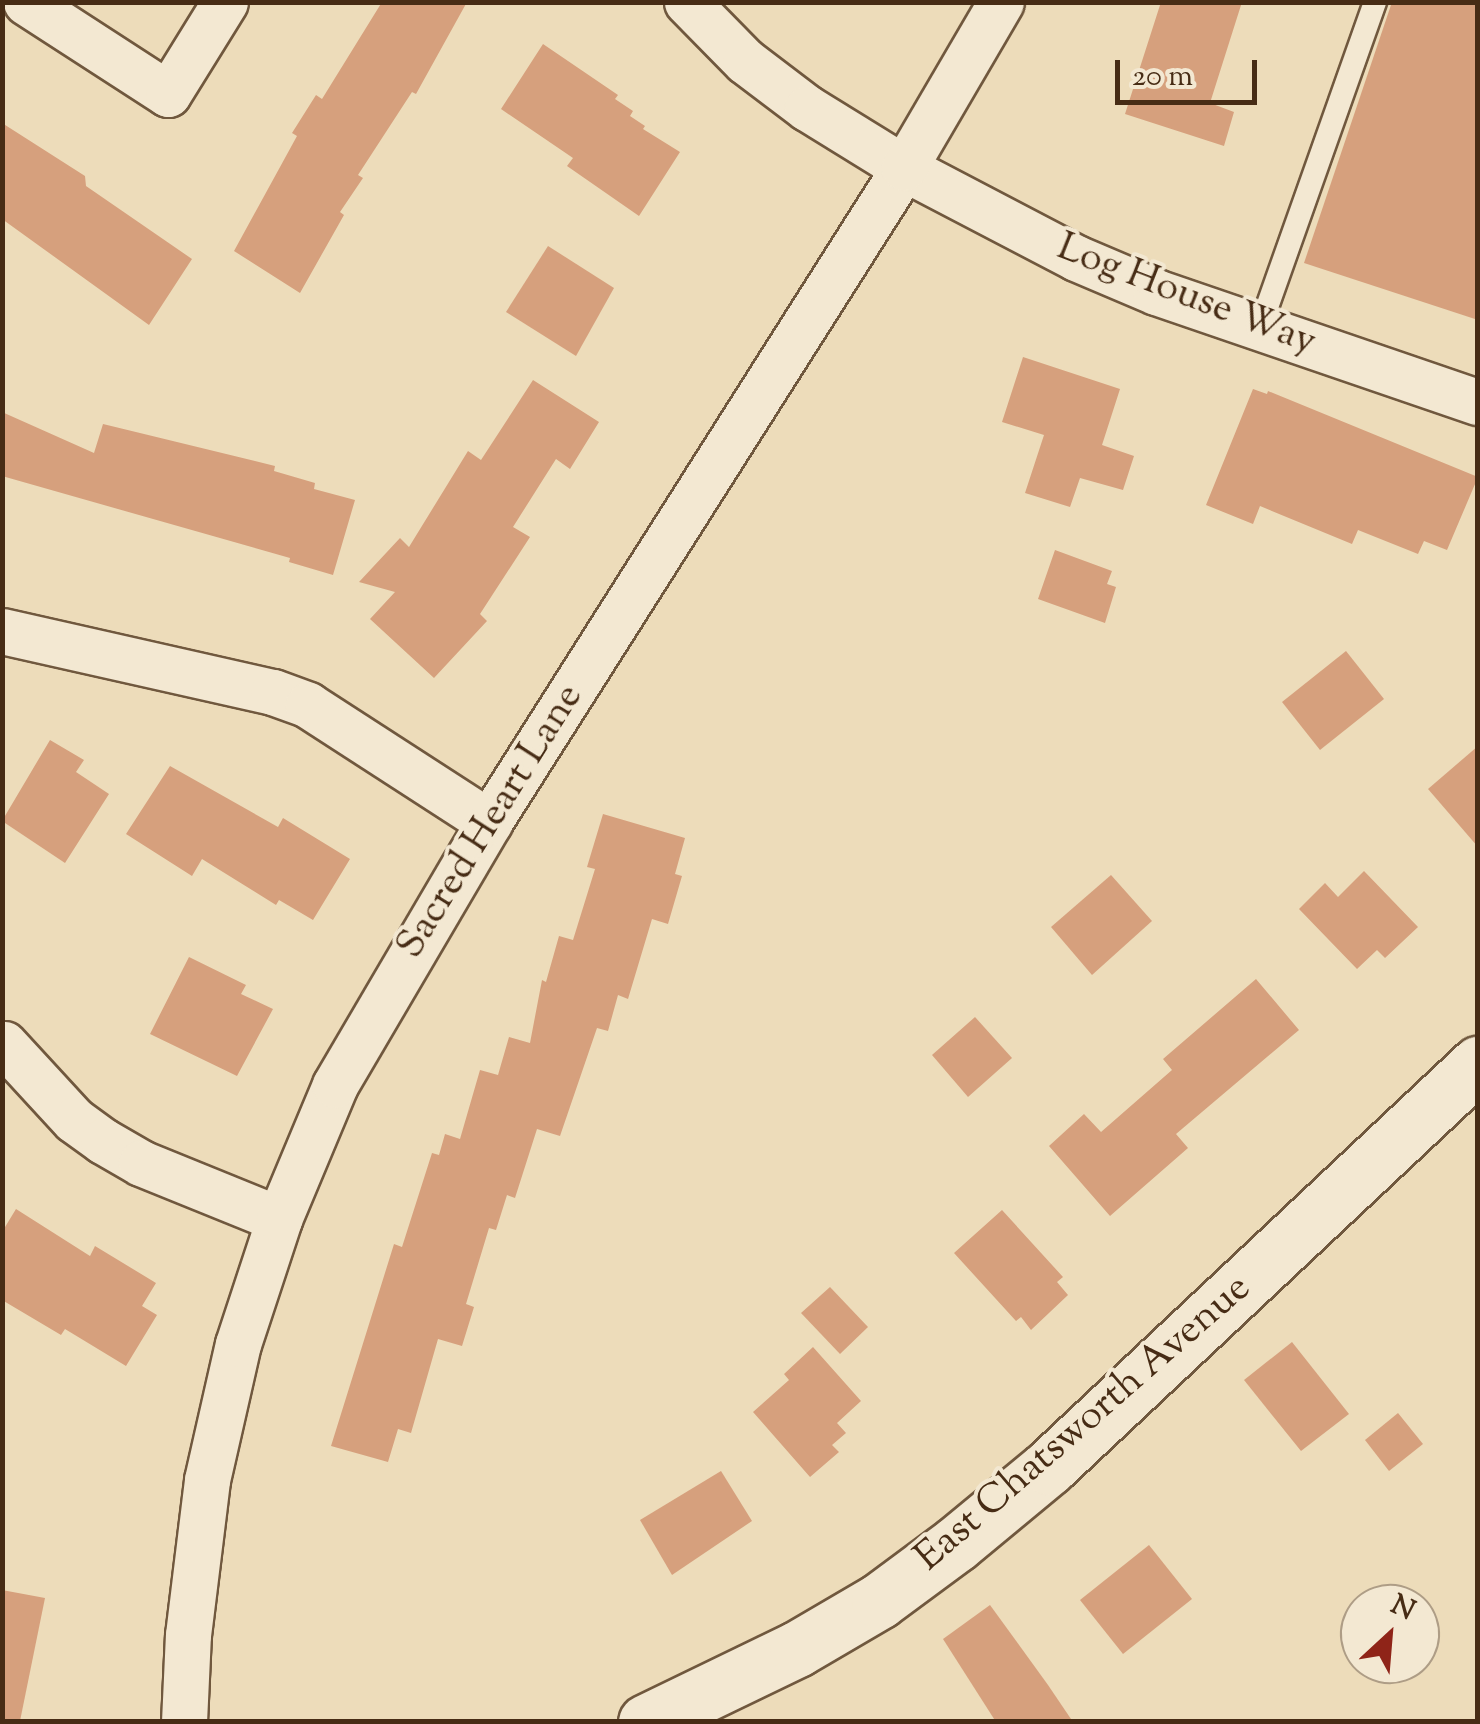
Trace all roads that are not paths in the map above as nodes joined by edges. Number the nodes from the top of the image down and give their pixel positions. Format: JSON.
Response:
{"nodes":[{"id":1,"x":26,"y":2,"type":"edge"},
{"id":2,"x":225,"y":2,"type":"edge"},
{"id":3,"x":687,"y":2,"type":"edge"},
{"id":4,"x":1001,"y":2,"type":"edge"},
{"id":5,"x":1375,"y":2,"type":"edge"},
{"id":6,"x":904,"y":168,"type":"junction"},
{"id":7,"x":1260,"y":327,"type":"junction"},
{"id":8,"x":1478,"y":402,"type":"edge"},
{"id":9,"x":2,"y":631,"type":"edge"},
{"id":10,"x":489,"y":822,"type":"junction"},
{"id":11,"x":4,"y":1044,"type":"edge"},
{"id":12,"x":1478,"y":1064,"type":"edge"},
{"id":13,"x":279,"y":1220,"type":"junction"},
{"id":14,"x":184,"y":1722,"type":"edge"},
{"id":15,"x":646,"y":1722,"type":"edge"}],
"edges":[{"from":1,"to":2,"type":"street"},
{"from":3,"to":6,"type":"street","name":"Log House Way"},
{"from":4,"to":6,"type":"street","name":"Sacred Heart Lane"},
{"from":5,"to":7,"type":"lane"},
{"from":6,"to":7,"type":"street","name":"Log House Way"},
{"from":6,"to":10,"type":"street","name":"Sacred Heart Lane"},
{"from":7,"to":8,"type":"street","name":"Log House Way"},
{"from":9,"to":10,"type":"street"},
{"from":10,"to":13,"type":"street","name":"Sacred Heart Lane"},
{"from":11,"to":13,"type":"street"},
{"from":12,"to":15,"type":"street","name":"East Chatsworth Avenue"},
{"from":13,"to":14,"type":"street","name":"Sacred Heart Lane"}]}
